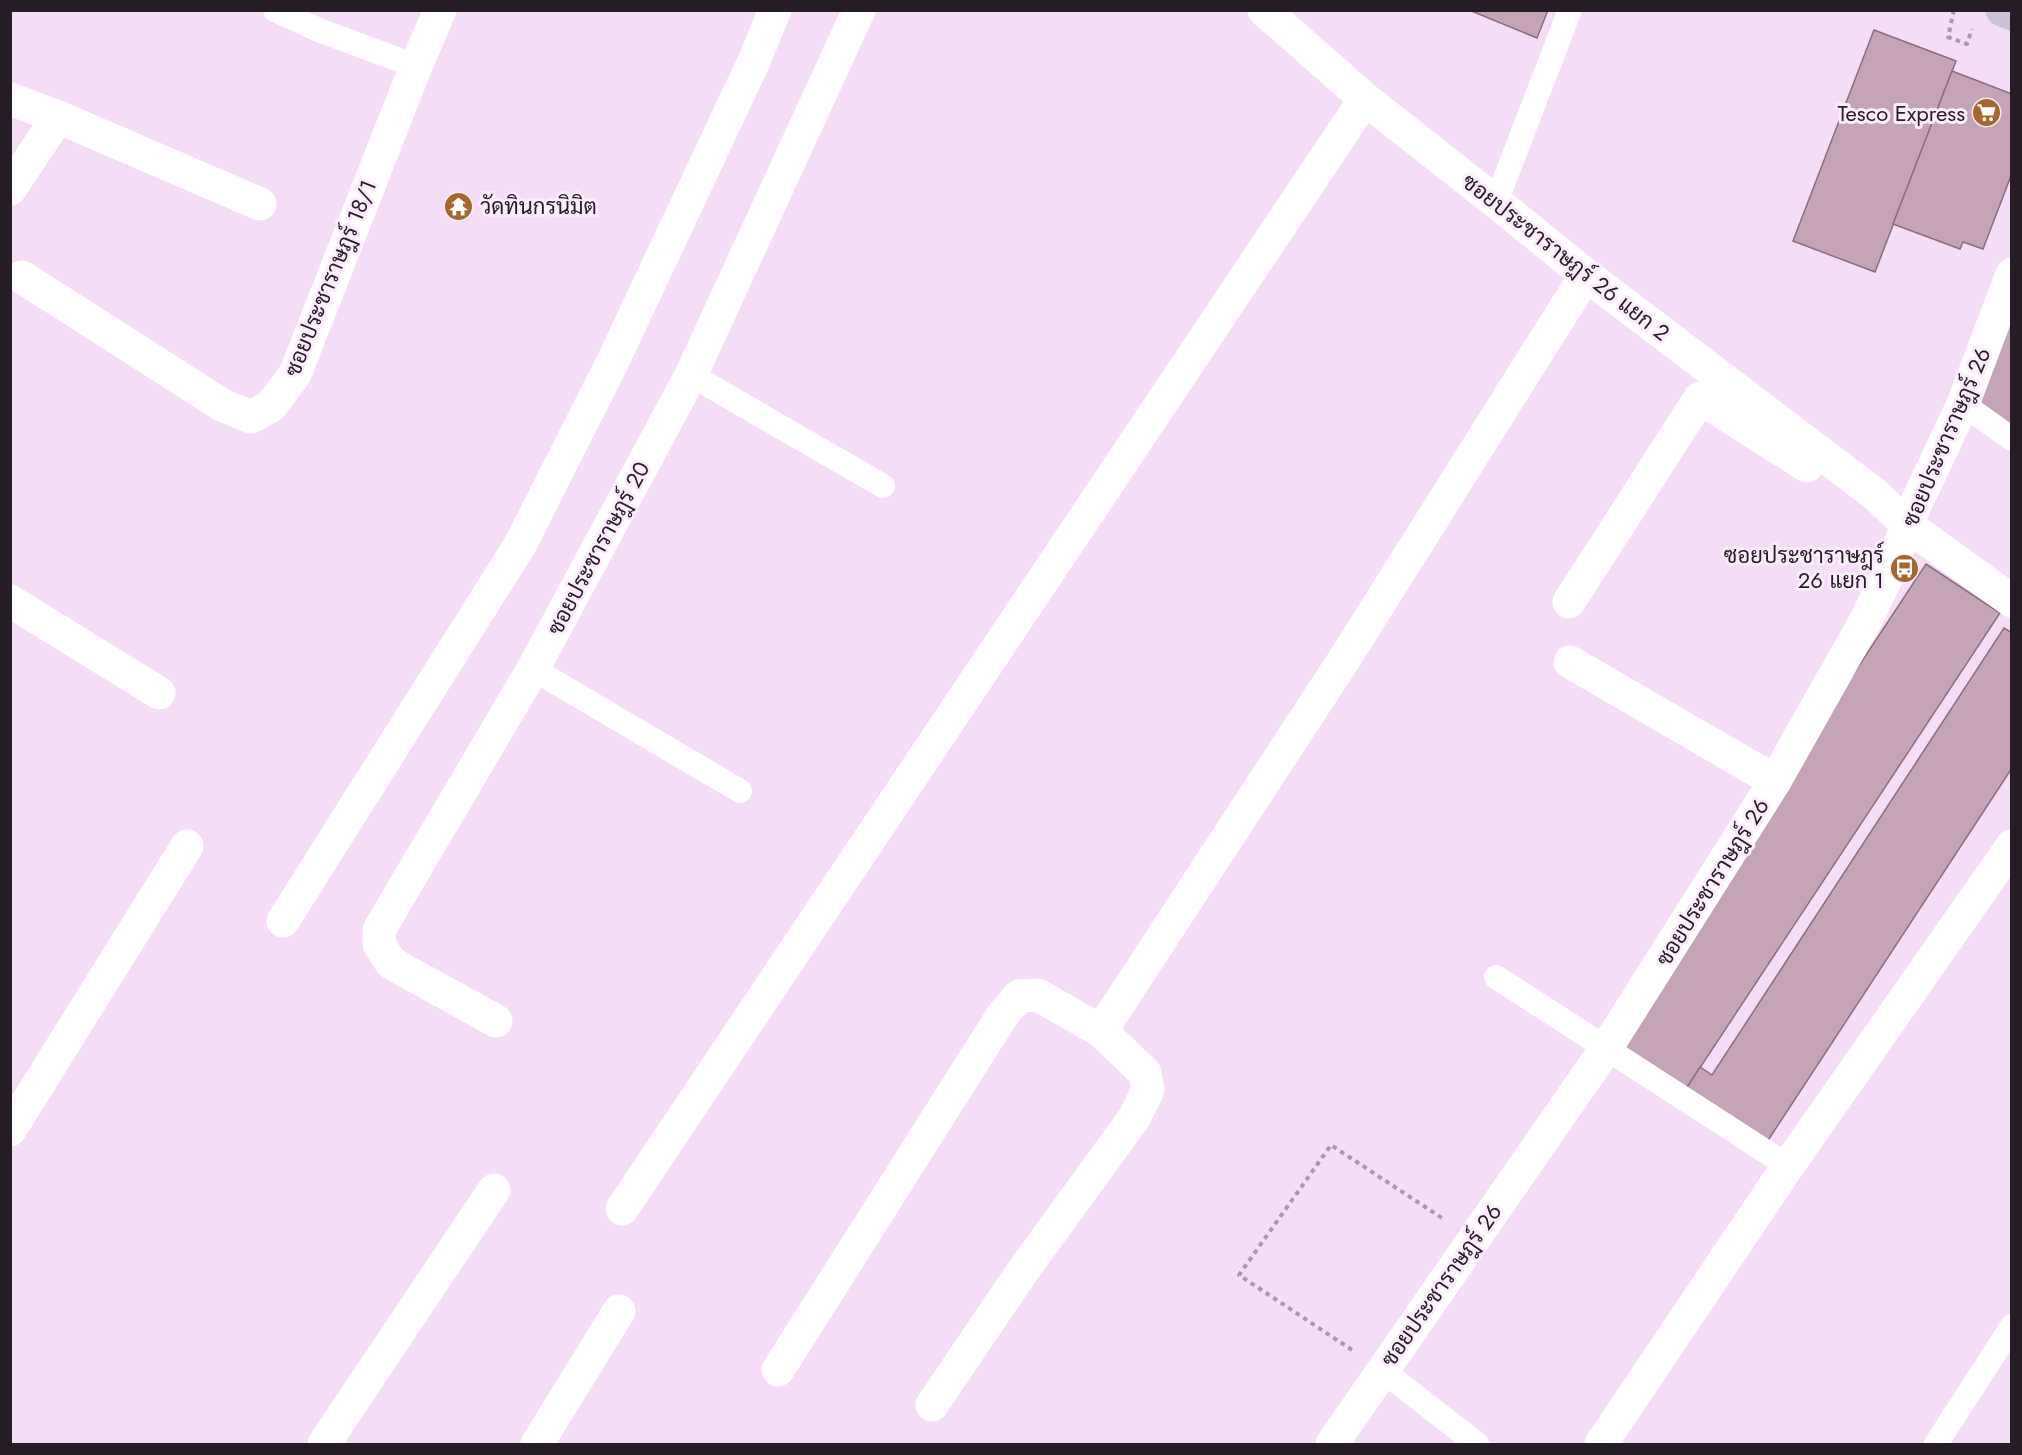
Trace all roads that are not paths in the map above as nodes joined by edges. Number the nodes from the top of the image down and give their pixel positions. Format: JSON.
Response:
{"nodes":[{"id":1,"x":275,"y":10,"type":"edge"},
{"id":2,"x":440,"y":10,"type":"edge"},
{"id":3,"x":775,"y":10,"type":"edge"},
{"id":4,"x":859,"y":10,"type":"edge"},
{"id":5,"x":1264,"y":10,"type":"edge"},
{"id":6,"x":1570,"y":10,"type":"edge"},
{"id":7,"x":2002,"y":10,"type":"edge"},
{"id":8,"x":2012,"y":14,"type":"edge"},
{"id":9,"x":416,"y":66,"type":"junction"},
{"id":10,"x":10,"y":99,"type":"edge"},
{"id":11,"x":1365,"y":99,"type":"junction"},
{"id":12,"x":57,"y":117,"type":"junction"},
{"id":13,"x":10,"y":189,"type":"edge"},
{"id":14,"x":1496,"y":202,"type":"junction"},
{"id":15,"x":260,"y":204,"type":"dead end"},
{"id":16,"x":2012,"y":274,"type":"edge"},
{"id":17,"x":1586,"y":275,"type":"junction"},
{"id":18,"x":22,"y":277,"type":"dead end"},
{"id":19,"x":691,"y":375,"type":"junction"},
{"id":20,"x":1963,"y":404,"type":"junction"},
{"id":21,"x":1757,"y":420,"type":"junction"},
{"id":22,"x":2012,"y":439,"type":"edge"},
{"id":23,"x":1813,"y":470,"type":"dead end"},
{"id":24,"x":882,"y":486,"type":"dead end"},
{"id":25,"x":1908,"y":526,"type":"junction"},
{"id":26,"x":10,"y":601,"type":"edge"},
{"id":27,"x":2012,"y":601,"type":"edge"},
{"id":28,"x":1569,"y":602,"type":"dead end"},
{"id":29,"x":1570,"y":662,"type":"dead end"},
{"id":30,"x":534,"y":669,"type":"junction"},
{"id":31,"x":159,"y":693,"type":"dead end"},
{"id":32,"x":1775,"y":781,"type":"junction"},
{"id":33,"x":740,"y":791,"type":"dead end"},
{"id":34,"x":187,"y":846,"type":"dead end"},
{"id":35,"x":2012,"y":846,"type":"edge"},
{"id":36,"x":283,"y":921,"type":"dead end"},
{"id":37,"x":1496,"y":977,"type":"dead end"},
{"id":38,"x":496,"y":1021,"type":"dead end"},
{"id":39,"x":1101,"y":1031,"type":"junction"},
{"id":40,"x":1607,"y":1047,"type":"junction"},
{"id":41,"x":10,"y":1130,"type":"edge"},
{"id":42,"x":1788,"y":1166,"type":"junction"},
{"id":43,"x":494,"y":1190,"type":"dead end"},
{"id":44,"x":622,"y":1209,"type":"dead end"},
{"id":45,"x":619,"y":1311,"type":"dead end"},
{"id":46,"x":2012,"y":1326,"type":"edge"},
{"id":47,"x":778,"y":1370,"type":"dead end"},
{"id":48,"x":1382,"y":1370,"type":"junction"},
{"id":49,"x":932,"y":1405,"type":"dead end"},
{"id":50,"x":324,"y":1444,"type":"edge"},
{"id":51,"x":537,"y":1444,"type":"edge"},
{"id":52,"x":1332,"y":1444,"type":"edge"},
{"id":53,"x":1478,"y":1444,"type":"edge"},
{"id":54,"x":1601,"y":1444,"type":"edge"},
{"id":55,"x":1936,"y":1444,"type":"edge"}],
"edges":[{"from":1,"to":9,"type":"lane"},
{"from":2,"to":9,"type":"street","name":"ซอยประชาราษฎร์ 18/1"},
{"from":3,"to":36,"type":"street"},
{"from":4,"to":19,"type":"street","name":"ซอยประชาราษฎร์ 20"},
{"from":5,"to":11,"type":"street","name":"ซอยประชาราษฎร์ 26 แยก 2"},
{"from":6,"to":14,"type":"lane"},
{"from":7,"to":8,"type":"main road"},
{"from":9,"to":18,"type":"street","name":"ซอยประชาราษฎร์ 18/1"},
{"from":10,"to":12,"type":"street"},
{"from":11,"to":14,"type":"street","name":"ซอยประชาราษฎร์ 26 แยก 2"},
{"from":11,"to":44,"type":"street"},
{"from":12,"to":13,"type":"street"},
{"from":12,"to":15,"type":"street"},
{"from":14,"to":17,"type":"street","name":"ซอยประชาราษฎร์ 26 แยก 2"},
{"from":16,"to":20,"type":"street","name":"ซอยประชาราษฎร์ 26"},
{"from":17,"to":21,"type":"street","name":"ซอยประชาราษฎร์ 26 แยก 2"},
{"from":17,"to":39,"type":"street"},
{"from":19,"to":24,"type":"lane"},
{"from":19,"to":30,"type":"street","name":"ซอยประชาราษฎร์ 20"},
{"from":20,"to":22,"type":"lane"},
{"from":20,"to":25,"type":"street","name":"ซอยประชาราษฎร์ 26"},
{"from":21,"to":23,"type":"street"},
{"from":21,"to":25,"type":"street","name":"ซอยประชาราษฎร์ 26 แยก 2"},
{"from":21,"to":28,"type":"street"},
{"from":25,"to":27,"type":"street"},
{"from":25,"to":32,"type":"street","name":"ซอยประชาราษฎร์ 26"},
{"from":26,"to":31,"type":"street"},
{"from":29,"to":32,"type":"street"},
{"from":30,"to":33,"type":"lane"},
{"from":30,"to":38,"type":"street","name":"ซอยประชาราษฎร์ 20"},
{"from":32,"to":40,"type":"street","name":"ซอยประชาราษฎร์ 26"},
{"from":34,"to":41,"type":"street"},
{"from":35,"to":42,"type":"street"},
{"from":37,"to":40,"type":"lane"},
{"from":39,"to":47,"type":"street"},
{"from":39,"to":49,"type":"street"},
{"from":40,"to":42,"type":"lane"},
{"from":40,"to":48,"type":"street","name":"ซอยประชาราษฎร์ 26"},
{"from":42,"to":54,"type":"street"},
{"from":43,"to":50,"type":"street"},
{"from":45,"to":51,"type":"street"},
{"from":46,"to":55,"type":"lane"},
{"from":48,"to":52,"type":"street","name":"ซอยประชาราษฎร์ 26"},
{"from":48,"to":53,"type":"lane"}]}
